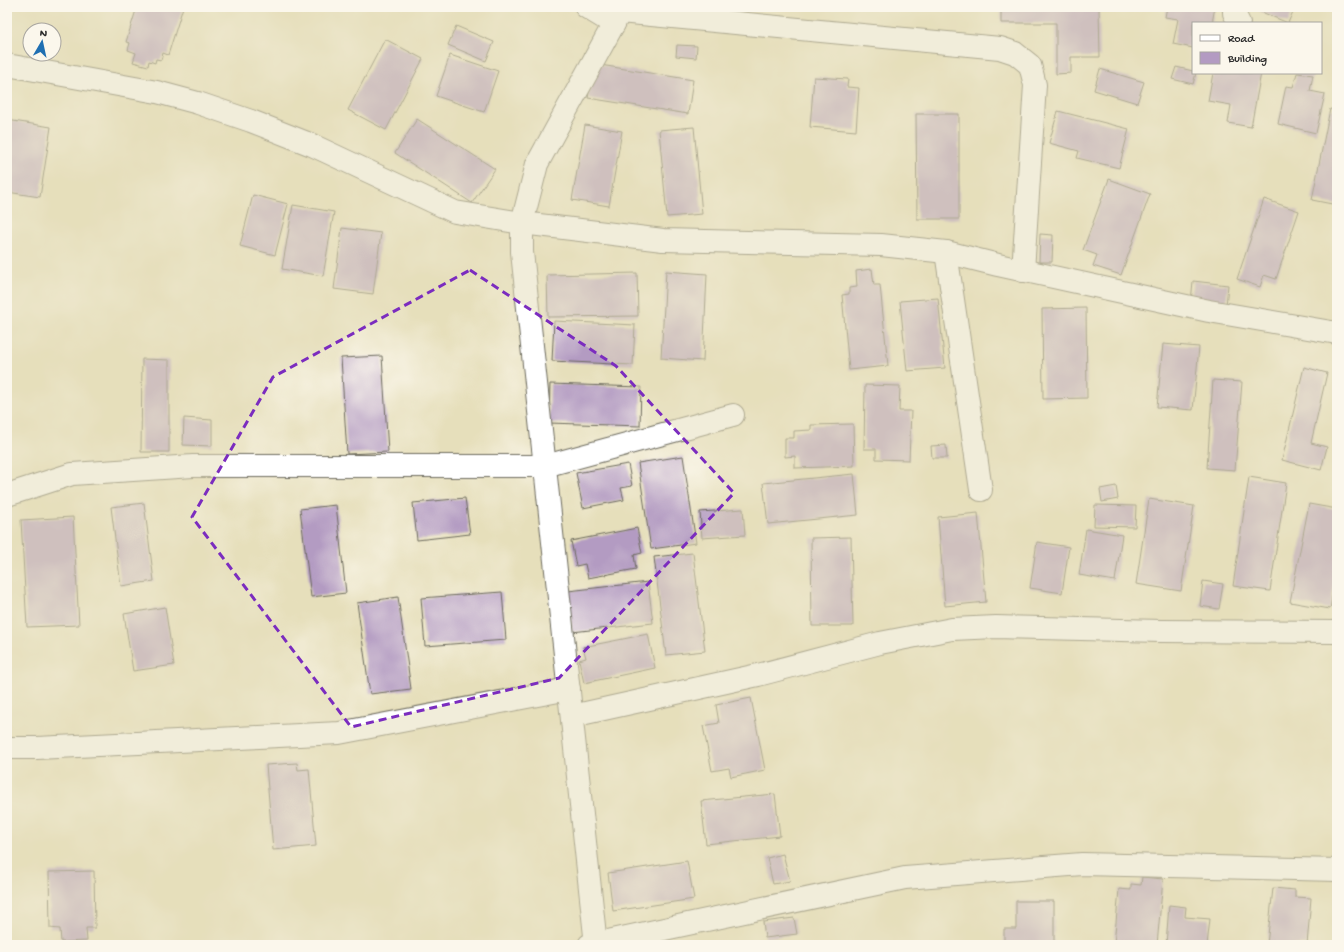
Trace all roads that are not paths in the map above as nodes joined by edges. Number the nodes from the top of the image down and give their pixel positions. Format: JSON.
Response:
{"nodes":[{"id":1,"x":586,"y":7,"type":"edge"},
{"id":2,"x":1234,"y":7,"type":"edge"},
{"id":3,"x":619,"y":14,"type":"edge"},
{"id":4,"x":1239,"y":22,"type":"edge"},
{"id":5,"x":7,"y":65,"type":"edge"},
{"id":6,"x":522,"y":223,"type":"junction"},
{"id":7,"x":946,"y":252,"type":"junction"},
{"id":8,"x":1023,"y":271,"type":"junction"},
{"id":9,"x":1337,"y":333,"type":"edge"},
{"id":10,"x":733,"y":415,"type":"dead end"},
{"id":11,"x":545,"y":466,"type":"junction"},
{"id":12,"x":981,"y":490,"type":"dead end"},
{"id":13,"x":7,"y":495,"type":"edge"},
{"id":14,"x":1337,"y":632,"type":"edge"},
{"id":15,"x":569,"y":689,"type":"junction"},
{"id":16,"x":572,"y":716,"type":"junction"},
{"id":17,"x":7,"y":748,"type":"edge"},
{"id":18,"x":1337,"y":870,"type":"edge"},
{"id":19,"x":594,"y":945,"type":"edge"}],
"edges":[{"from":1,"to":3,"type":"street"},
{"from":2,"to":4,"type":"street"},
{"from":3,"to":6,"type":"street"},
{"from":3,"to":8,"type":"street"},
{"from":5,"to":6,"type":"street"},
{"from":6,"to":7,"type":"street"},
{"from":6,"to":11,"type":"street"},
{"from":7,"to":8,"type":"street"},
{"from":7,"to":12,"type":"street"},
{"from":8,"to":9,"type":"street"},
{"from":10,"to":11,"type":"street"},
{"from":11,"to":13,"type":"street"},
{"from":11,"to":15,"type":"street"},
{"from":14,"to":16,"type":"street"},
{"from":15,"to":16,"type":"street"},
{"from":15,"to":17,"type":"street"},
{"from":16,"to":19,"type":"street"},
{"from":18,"to":19,"type":"street"}]}
